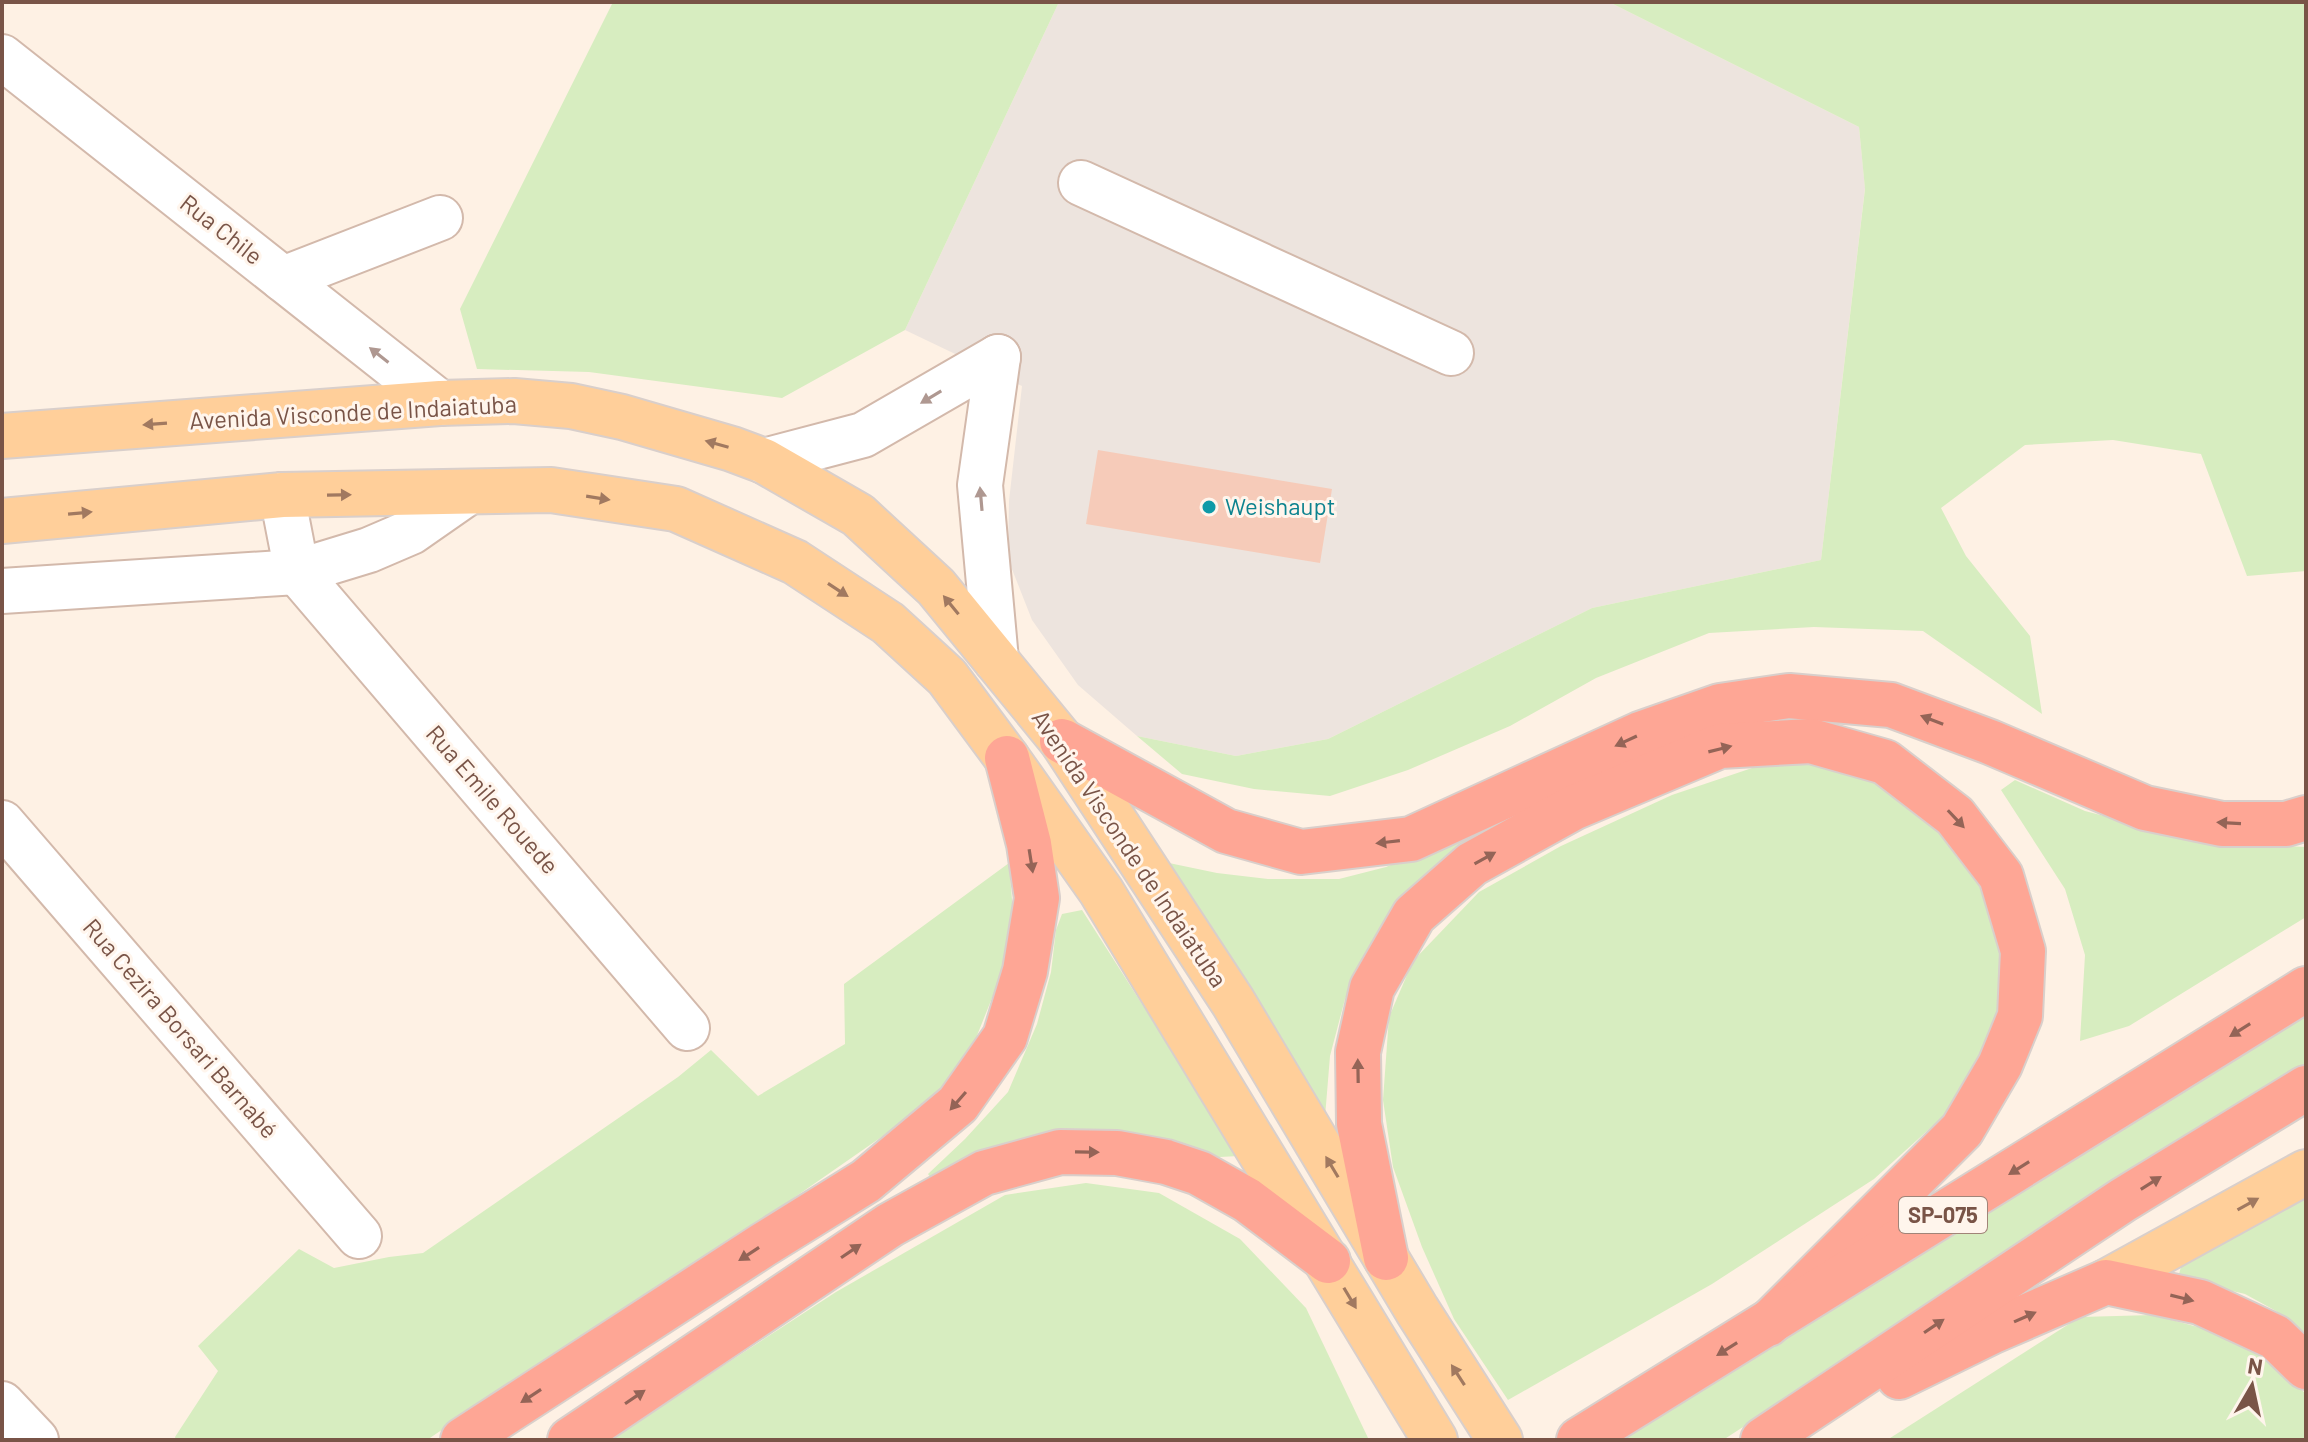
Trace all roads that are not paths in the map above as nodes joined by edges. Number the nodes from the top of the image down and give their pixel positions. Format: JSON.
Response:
{"nodes":[{"id":1,"x":2,"y":57,"type":"edge"},
{"id":2,"x":1081,"y":183,"type":"dead end"},
{"id":3,"x":440,"y":218,"type":"dead end"},
{"id":4,"x":283,"y":279,"type":"junction"},
{"id":5,"x":1451,"y":353,"type":"dead end"},
{"id":6,"x":440,"y":403,"type":"junction"},
{"id":7,"x":2,"y":436,"type":"edge"},
{"id":8,"x":764,"y":461,"type":"junction"},
{"id":9,"x":467,"y":493,"type":"junction"},
{"id":10,"x":282,"y":495,"type":"junction"},
{"id":11,"x":2,"y":521,"type":"edge"},
{"id":12,"x":297,"y":572,"type":"junction"},
{"id":13,"x":2,"y":591,"type":"edge"},
{"id":14,"x":996,"y":660,"type":"junction"},
{"id":15,"x":1062,"y":741,"type":"junction"},
{"id":16,"x":1007,"y":758,"type":"junction"},
{"id":17,"x":2306,"y":818,"type":"edge"},
{"id":18,"x":2,"y":823,"type":"edge"},
{"id":19,"x":2306,"y":989,"type":"edge"},
{"id":20,"x":687,"y":1028,"type":"dead end"},
{"id":21,"x":2306,"y":1088,"type":"edge"},
{"id":22,"x":2306,"y":1172,"type":"edge"},
{"id":23,"x":359,"y":1236,"type":"dead end"},
{"id":24,"x":1386,"y":1258,"type":"junction"},
{"id":25,"x":1328,"y":1261,"type":"junction"},
{"id":26,"x":2106,"y":1282,"type":"junction"},
{"id":27,"x":1768,"y":1324,"type":"junction"},
{"id":28,"x":2306,"y":1367,"type":"edge"},
{"id":29,"x":2,"y":1404,"type":"edge"},
{"id":30,"x":1769,"y":1436,"type":"edge"},
{"id":31,"x":36,"y":1440,"type":"edge"},
{"id":32,"x":463,"y":1440,"type":"edge"},
{"id":33,"x":570,"y":1440,"type":"edge"},
{"id":34,"x":1435,"y":1440,"type":"edge"},
{"id":35,"x":1500,"y":1440,"type":"edge"},
{"id":36,"x":1579,"y":1440,"type":"edge"}],
"edges":[{"from":1,"to":4,"type":"street","name":"Rua Chile"},
{"from":2,"to":5,"type":"street"},
{"from":3,"to":4,"type":"street"},
{"from":6,"to":4,"type":"street","name":"Rua Chile","one_way":true},
{"from":6,"to":7,"type":"main road","name":"Avenida Visconde de Indaiatuba","one_way":true},
{"from":8,"to":6,"type":"main road","name":"Avenida Visconde de Indaiatuba","one_way":true},
{"from":14,"to":8,"type":"main road","name":"Avenida Visconde de Indaiatuba","one_way":true},
{"from":14,"to":8,"type":"street","one_way":true},
{"from":10,"to":9,"type":"main road","name":"Avenida Visconde de Indaiatuba","one_way":true},
{"from":9,"to":12,"type":"street"},
{"from":9,"to":16,"type":"main road","name":"Avenida Visconde de Indaiatuba","one_way":true},
{"from":11,"to":10,"type":"main road","name":"Avenida Visconde de Indaiatuba","one_way":true},
{"from":10,"to":12,"type":"street"},
{"from":12,"to":13,"type":"street"},
{"from":12,"to":20,"type":"street","name":"Rua Emile Rouede"},
{"from":14,"to":15,"type":"main road","name":"Avenida Visconde de Indaiatuba"},
{"from":17,"to":15,"type":"highway","one_way":true},
{"from":24,"to":15,"type":"main road","name":"Avenida Visconde de Indaiatuba","one_way":true},
{"from":16,"to":25,"type":"main road","name":"Avenida Visconde de Indaiatuba"},
{"from":16,"to":32,"type":"highway","one_way":true},
{"from":18,"to":23,"type":"street","name":"Rua Cezira Borsari Barnabé"},
{"from":19,"to":27,"type":"highway","number":"SP-075","one_way":true},
{"from":30,"to":21,"type":"highway","one_way":true},
{"from":26,"to":22,"type":"main road","one_way":true},
{"from":24,"to":27,"type":"highway","one_way":true},
{"from":35,"to":24,"type":"main road","name":"Avenida Visconde de Indaiatuba","one_way":true},
{"from":33,"to":25,"type":"highway","one_way":true},
{"from":25,"to":34,"type":"main road","name":"Avenida Visconde de Indaiatuba","one_way":true},
{"from":26,"to":28,"type":"highway","one_way":true},
{"from":30,"to":26,"type":"highway","one_way":true},
{"from":27,"to":36,"type":"highway","number":"SP-075","one_way":true},
{"from":29,"to":31,"type":"street"}]}
